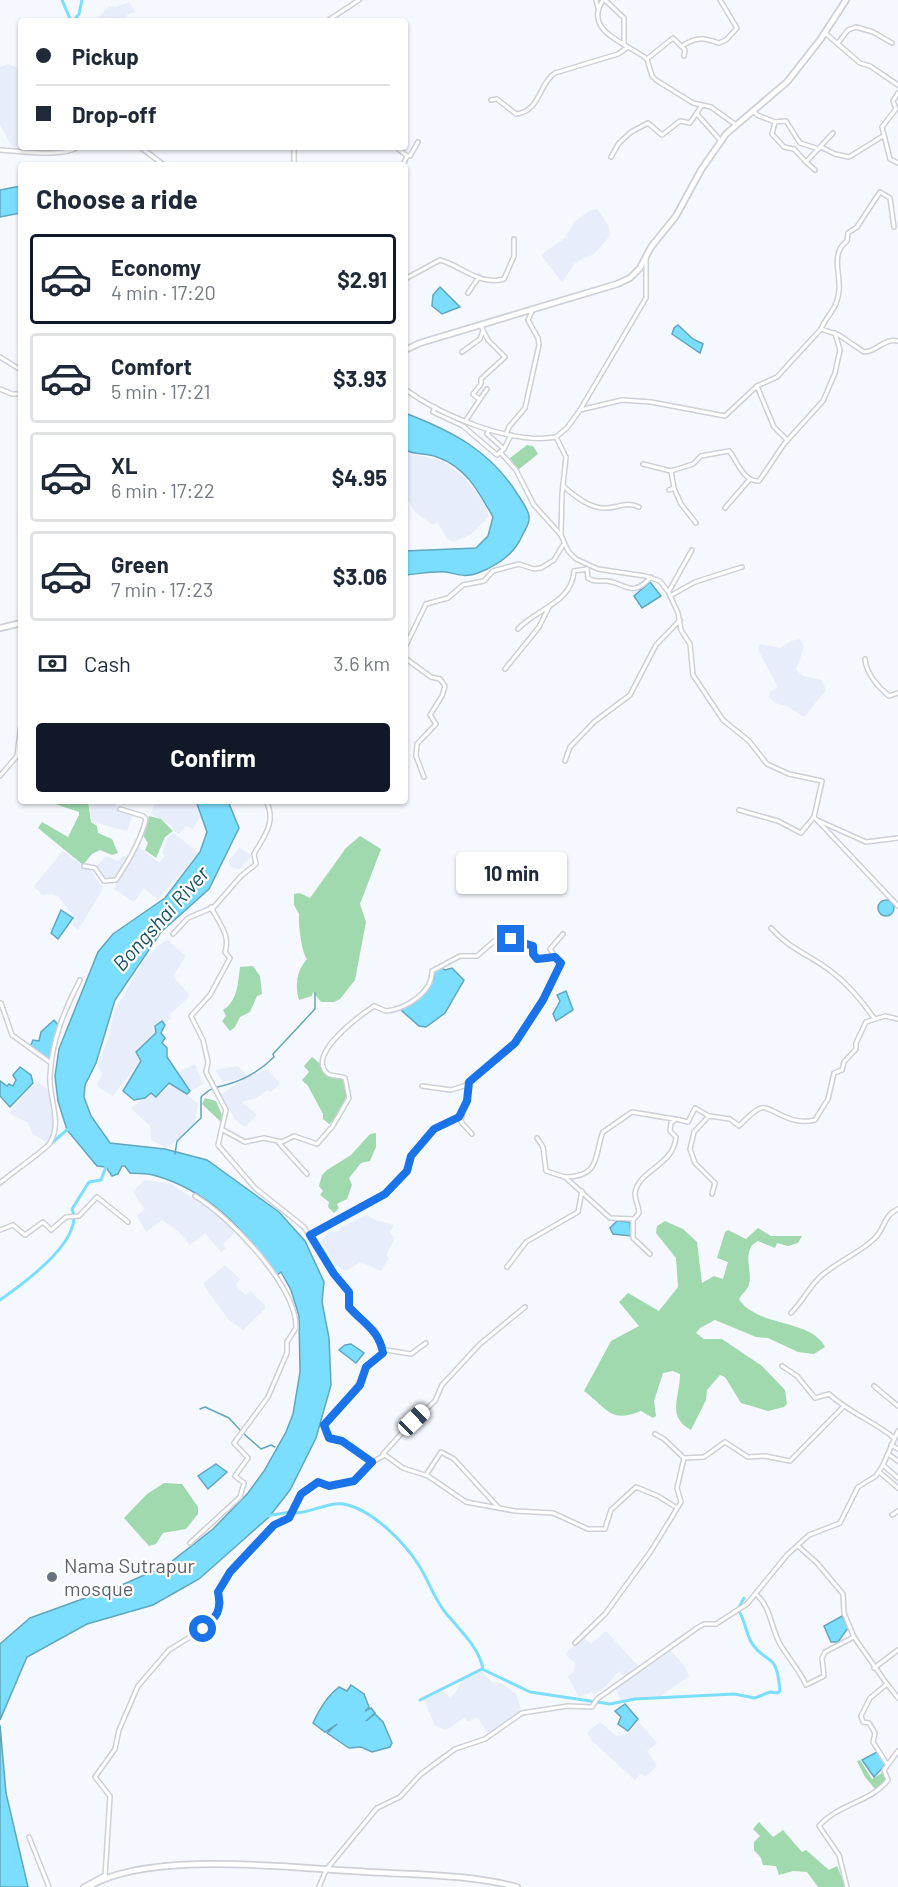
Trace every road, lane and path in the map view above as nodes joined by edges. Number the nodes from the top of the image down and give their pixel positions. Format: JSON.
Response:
{"nodes":[{"id":1,"x":359,"y":0,"type":"edge"},
{"id":2,"x":596,"y":0,"type":"edge"},
{"id":3,"x":604,"y":0,"type":"edge"},
{"id":4,"x":720,"y":0,"type":"edge"},
{"id":5,"x":846,"y":0,"type":"edge"},
{"id":6,"x":598,"y":8,"type":"junction"},
{"id":7,"x":332,"y":18,"type":"edge"},
{"id":8,"x":825,"y":33,"type":"junction"},
{"id":9,"x":892,"y":43,"type":"dead end"},
{"id":10,"x":838,"y":44,"type":"junction"},
{"id":11,"x":626,"y":46,"type":"junction"},
{"id":12,"x":682,"y":46,"type":"junction"},
{"id":13,"x":684,"y":56,"type":"dead end"},
{"id":14,"x":647,"y":59,"type":"junction"},
{"id":15,"x":898,"y":86,"type":"edge"},
{"id":16,"x":898,"y":93,"type":"edge"},
{"id":17,"x":491,"y":100,"type":"dead end"},
{"id":18,"x":702,"y":105,"type":"junction"},
{"id":19,"x":753,"y":110,"type":"junction"},
{"id":20,"x":697,"y":114,"type":"junction"},
{"id":21,"x":775,"y":122,"type":"junction"},
{"id":22,"x":736,"y":125,"type":"junction"},
{"id":23,"x":833,"y":133,"type":"dead end"},
{"id":24,"x":883,"y":136,"type":"junction"},
{"id":25,"x":721,"y":141,"type":"junction"},
{"id":26,"x":418,"y":142,"type":"dead end"},
{"id":27,"x":820,"y":148,"type":"junction"},
{"id":28,"x":0,"y":150,"type":"edge"},
{"id":29,"x":74,"y":150,"type":"edge"},
{"id":30,"x":144,"y":150,"type":"edge"},
{"id":31,"x":400,"y":150,"type":"edge"},
{"id":32,"x":407,"y":156,"type":"junction"},
{"id":33,"x":611,"y":157,"type":"dead end"},
{"id":34,"x":160,"y":162,"type":"edge"},
{"id":35,"x":404,"y":162,"type":"edge"},
{"id":36,"x":806,"y":162,"type":"junction"},
{"id":37,"x":898,"y":163,"type":"edge"},
{"id":38,"x":815,"y":170,"type":"dead end"},
{"id":39,"x":894,"y":227,"type":"dead end"},
{"id":40,"x":514,"y":239,"type":"dead end"},
{"id":41,"x":646,"y":256,"type":"junction"},
{"id":42,"x":408,"y":277,"type":"edge"},
{"id":43,"x":478,"y":277,"type":"junction"},
{"id":44,"x":468,"y":293,"type":"dead end"},
{"id":45,"x":533,"y":309,"type":"junction"},
{"id":46,"x":482,"y":327,"type":"junction"},
{"id":47,"x":821,"y":329,"type":"junction"},
{"id":48,"x":835,"y":333,"type":"junction"},
{"id":49,"x":898,"y":341,"type":"edge"},
{"id":50,"x":408,"y":349,"type":"edge"},
{"id":51,"x":462,"y":352,"type":"dead end"},
{"id":52,"x":0,"y":357,"type":"edge"},
{"id":53,"x":18,"y":368,"type":"edge"},
{"id":54,"x":757,"y":386,"type":"junction"},
{"id":55,"x":0,"y":389,"type":"edge"},
{"id":56,"x":487,"y":389,"type":"dead end"},
{"id":57,"x":408,"y":391,"type":"edge"},
{"id":58,"x":18,"y":394,"type":"edge"},
{"id":59,"x":479,"y":399,"type":"junction"},
{"id":60,"x":435,"y":407,"type":"junction"},
{"id":61,"x":580,"y":410,"type":"junction"},
{"id":62,"x":466,"y":420,"type":"junction"},
{"id":63,"x":489,"y":430,"type":"junction"},
{"id":64,"x":509,"y":435,"type":"junction"},
{"id":65,"x":556,"y":437,"type":"junction"},
{"id":66,"x":788,"y":440,"type":"junction"},
{"id":67,"x":502,"y":451,"type":"junction"},
{"id":68,"x":643,"y":464,"type":"dead end"},
{"id":69,"x":670,"y":471,"type":"junction"},
{"id":70,"x":750,"y":479,"type":"junction"},
{"id":71,"x":563,"y":486,"type":"junction"},
{"id":72,"x":674,"y":488,"type":"junction"},
{"id":73,"x":669,"y":490,"type":"dead end"},
{"id":74,"x":639,"y":507,"type":"dead end"},
{"id":75,"x":725,"y":508,"type":"dead end"},
{"id":76,"x":696,"y":523,"type":"dead end"},
{"id":77,"x":561,"y":535,"type":"junction"},
{"id":78,"x":563,"y":545,"type":"junction"},
{"id":79,"x":692,"y":550,"type":"dead end"},
{"id":80,"x":593,"y":567,"type":"junction"},
{"id":81,"x":742,"y":567,"type":"dead end"},
{"id":82,"x":587,"y":569,"type":"junction"},
{"id":83,"x":651,"y":577,"type":"junction"},
{"id":84,"x":670,"y":594,"type":"junction"},
{"id":85,"x":549,"y":607,"type":"junction"},
{"id":86,"x":680,"y":620,"type":"junction"},
{"id":87,"x":18,"y":624,"type":"edge"},
{"id":88,"x":0,"y":628,"type":"edge"},
{"id":89,"x":518,"y":629,"type":"dead end"},
{"id":90,"x":408,"y":641,"type":"edge"},
{"id":91,"x":865,"y":659,"type":"dead end"},
{"id":92,"x":408,"y":660,"type":"edge"},
{"id":93,"x":505,"y":669,"type":"dead end"},
{"id":94,"x":898,"y":693,"type":"edge"},
{"id":95,"x":18,"y":748,"type":"edge"},
{"id":96,"x":565,"y":761,"type":"dead end"},
{"id":97,"x":0,"y":776,"type":"edge"},
{"id":98,"x":423,"y":777,"type":"dead end"},
{"id":99,"x":267,"y":804,"type":"edge"},
{"id":100,"x":120,"y":809,"type":"dead end"},
{"id":101,"x":739,"y":810,"type":"dead end"},
{"id":102,"x":815,"y":819,"type":"junction"},
{"id":103,"x":898,"y":838,"type":"edge"},
{"id":104,"x":84,"y":866,"type":"dead end"},
{"id":105,"x":898,"y":906,"type":"edge"},
{"id":106,"x":211,"y":907,"type":"junction"},
{"id":107,"x":771,"y":928,"type":"dead end"},
{"id":108,"x":172,"y":934,"type":"dead end"},
{"id":109,"x":563,"y":934,"type":"dead end"},
{"id":110,"x":555,"y":957,"type":"junction"},
{"id":111,"x":80,"y":980,"type":"dead end"},
{"id":112,"x":1,"y":1003,"type":"edge"},
{"id":113,"x":875,"y":1018,"type":"junction"},
{"id":114,"x":898,"y":1019,"type":"edge"},
{"id":115,"x":51,"y":1063,"type":"junction"},
{"id":116,"x":469,"y":1082,"type":"junction"},
{"id":117,"x":422,"y":1086,"type":"dead end"},
{"id":118,"x":463,"y":1111,"type":"junction"},
{"id":119,"x":709,"y":1116,"type":"junction"},
{"id":120,"x":676,"y":1119,"type":"junction"},
{"id":121,"x":223,"y":1130,"type":"junction"},
{"id":122,"x":472,"y":1134,"type":"dead end"},
{"id":123,"x":537,"y":1138,"type":"dead end"},
{"id":124,"x":278,"y":1141,"type":"junction"},
{"id":125,"x":307,"y":1174,"type":"dead end"},
{"id":126,"x":565,"y":1177,"type":"junction"},
{"id":127,"x":0,"y":1183,"type":"edge"},
{"id":128,"x":582,"y":1191,"type":"junction"},
{"id":129,"x":712,"y":1194,"type":"dead end"},
{"id":130,"x":195,"y":1196,"type":"dead end"},
{"id":131,"x":898,"y":1209,"type":"edge"},
{"id":132,"x":633,"y":1219,"type":"junction"},
{"id":133,"x":128,"y":1222,"type":"dead end"},
{"id":134,"x":0,"y":1230,"type":"edge"},
{"id":135,"x":310,"y":1235,"type":"junction"},
{"id":136,"x":650,"y":1254,"type":"dead end"},
{"id":137,"x":507,"y":1267,"type":"dead end"},
{"id":138,"x":525,"y":1307,"type":"dead end"},
{"id":139,"x":791,"y":1312,"type":"dead end"},
{"id":140,"x":426,"y":1343,"type":"dead end"},
{"id":141,"x":383,"y":1352,"type":"junction"},
{"id":142,"x":782,"y":1366,"type":"dead end"},
{"id":143,"x":874,"y":1386,"type":"dead end"},
{"id":144,"x":898,"y":1406,"type":"edge"},
{"id":145,"x":843,"y":1407,"type":"junction"},
{"id":146,"x":898,"y":1431,"type":"edge"},
{"id":147,"x":655,"y":1434,"type":"dead end"},
{"id":148,"x":894,"y":1438,"type":"junction"},
{"id":149,"x":891,"y":1445,"type":"junction"},
{"id":150,"x":898,"y":1449,"type":"edge"},
{"id":151,"x":888,"y":1454,"type":"junction"},
{"id":152,"x":382,"y":1456,"type":"junction"},
{"id":153,"x":684,"y":1458,"type":"junction"},
{"id":154,"x":898,"y":1461,"type":"edge"},
{"id":155,"x":372,"y":1462,"type":"junction"},
{"id":156,"x":883,"y":1465,"type":"junction"},
{"id":157,"x":879,"y":1472,"type":"junction"},
{"id":158,"x":426,"y":1475,"type":"junction"},
{"id":159,"x":898,"y":1478,"type":"edge"},
{"id":160,"x":898,"y":1488,"type":"edge"},
{"id":161,"x":498,"y":1507,"type":"junction"},
{"id":162,"x":677,"y":1508,"type":"junction"},
{"id":163,"x":898,"y":1511,"type":"edge"},
{"id":164,"x":892,"y":1515,"type":"dead end"},
{"id":165,"x":190,"y":1543,"type":"dead end"},
{"id":166,"x":798,"y":1546,"type":"junction"},
{"id":167,"x":757,"y":1595,"type":"junction"},
{"id":168,"x":854,"y":1637,"type":"junction"},
{"id":169,"x":575,"y":1643,"type":"dead end"},
{"id":170,"x":898,"y":1650,"type":"edge"},
{"id":171,"x":874,"y":1668,"type":"junction"},
{"id":172,"x":887,"y":1684,"type":"junction"},
{"id":173,"x":898,"y":1698,"type":"edge"},
{"id":174,"x":898,"y":1751,"type":"edge"},
{"id":175,"x":887,"y":1764,"type":"junction"},
{"id":176,"x":29,"y":1837,"type":"dead end"},
{"id":177,"x":326,"y":1870,"type":"junction"},
{"id":178,"x":103,"y":1877,"type":"junction"},
{"id":179,"x":49,"y":1887,"type":"edge"},
{"id":180,"x":87,"y":1887,"type":"edge"},
{"id":181,"x":319,"y":1887,"type":"edge"},
{"id":182,"x":517,"y":1887,"type":"edge"},
{"id":183,"x":847,"y":1887,"type":"edge"}],
"edges":[{"from":1,"to":7,"type":"street"},
{"from":2,"to":6,"type":"street"},
{"from":3,"to":6,"type":"street"},
{"from":3,"to":11,"type":"street"},
{"from":4,"to":12,"type":"street"},
{"from":5,"to":8,"type":"main road"},
{"from":6,"to":11,"type":"street"},
{"from":8,"to":10,"type":"street"},
{"from":8,"to":19,"type":"main road"},
{"from":9,"to":10,"type":"street"},
{"from":10,"to":15,"type":"street"},
{"from":11,"to":14,"type":"street"},
{"from":11,"to":17,"type":"street"},
{"from":12,"to":13,"type":"street"},
{"from":12,"to":14,"type":"street"},
{"from":14,"to":18,"type":"street"},
{"from":16,"to":24,"type":"street"},
{"from":18,"to":20,"type":"street"},
{"from":18,"to":22,"type":"street"},
{"from":19,"to":21,"type":"street"},
{"from":19,"to":22,"type":"main road"},
{"from":20,"to":25,"type":"street"},
{"from":20,"to":33,"type":"street"},
{"from":21,"to":27,"type":"street"},
{"from":21,"to":36,"type":"street"},
{"from":22,"to":25,"type":"main road"},
{"from":23,"to":27,"type":"street"},
{"from":24,"to":27,"type":"street"},
{"from":24,"to":37,"type":"street"},
{"from":25,"to":41,"type":"main road"},
{"from":26,"to":32,"type":"street"},
{"from":27,"to":36,"type":"street"},
{"from":28,"to":29,"type":"street"},
{"from":30,"to":34,"type":"street"},
{"from":31,"to":32,"type":"street"},
{"from":32,"to":35,"type":"street"},
{"from":36,"to":38,"type":"street"},
{"from":39,"to":47,"type":"street"},
{"from":40,"to":43,"type":"street"},
{"from":41,"to":45,"type":"main road"},
{"from":41,"to":61,"type":"street"},
{"from":42,"to":43,"type":"street"},
{"from":43,"to":44,"type":"street"},
{"from":45,"to":46,"type":"main road"},
{"from":45,"to":64,"type":"street"},
{"from":46,"to":50,"type":"main road"},
{"from":46,"to":51,"type":"street"},
{"from":46,"to":59,"type":"street"},
{"from":47,"to":48,"type":"street"},
{"from":47,"to":54,"type":"street"},
{"from":48,"to":49,"type":"street"},
{"from":48,"to":66,"type":"street"},
{"from":52,"to":53,"type":"street"},
{"from":54,"to":61,"type":"street"},
{"from":54,"to":66,"type":"street"},
{"from":55,"to":58,"type":"street"},
{"from":56,"to":59,"type":"street"},
{"from":57,"to":60,"type":"street"},
{"from":59,"to":62,"type":"street"},
{"from":60,"to":62,"type":"street"},
{"from":60,"to":67,"type":"street"},
{"from":61,"to":65,"type":"street"},
{"from":62,"to":63,"type":"street"},
{"from":63,"to":64,"type":"street"},
{"from":63,"to":67,"type":"street"},
{"from":64,"to":65,"type":"street"},
{"from":64,"to":67,"type":"street"},
{"from":65,"to":71,"type":"street"},
{"from":66,"to":70,"type":"street"},
{"from":67,"to":77,"type":"street"},
{"from":68,"to":69,"type":"street"},
{"from":69,"to":70,"type":"street"},
{"from":69,"to":72,"type":"street"},
{"from":70,"to":75,"type":"street"},
{"from":71,"to":74,"type":"street"},
{"from":71,"to":77,"type":"street"},
{"from":72,"to":73,"type":"street"},
{"from":72,"to":76,"type":"street"},
{"from":77,"to":78,"type":"street"},
{"from":78,"to":80,"type":"street"},
{"from":78,"to":90,"type":"street"},
{"from":79,"to":84,"type":"street"},
{"from":80,"to":82,"type":"street"},
{"from":80,"to":83,"type":"street"},
{"from":81,"to":84,"type":"street"},
{"from":82,"to":83,"type":"street"},
{"from":82,"to":85,"type":"street"},
{"from":83,"to":84,"type":"street"},
{"from":84,"to":86,"type":"street"},
{"from":85,"to":89,"type":"street"},
{"from":85,"to":93,"type":"street"},
{"from":86,"to":96,"type":"street"},
{"from":86,"to":102,"type":"street"},
{"from":87,"to":88,"type":"main road"},
{"from":91,"to":94,"type":"street"},
{"from":92,"to":98,"type":"street"},
{"from":95,"to":97,"type":"street"},
{"from":99,"to":106,"type":"street"},
{"from":100,"to":104,"type":"street"},
{"from":101,"to":102,"type":"street"},
{"from":102,"to":103,"type":"street"},
{"from":102,"to":105,"type":"street"},
{"from":106,"to":108,"type":"street"},
{"from":106,"to":121,"type":"street"},
{"from":107,"to":113,"type":"street"},
{"from":109,"to":110,"type":"street"},
{"from":110,"to":116,"type":"street"},
{"from":110,"to":124,"type":"street"},
{"from":111,"to":115,"type":"street"},
{"from":112,"to":115,"type":"street"},
{"from":113,"to":114,"type":"street"},
{"from":113,"to":119,"type":"street"},
{"from":115,"to":127,"type":"street"},
{"from":116,"to":117,"type":"street"},
{"from":116,"to":118,"type":"street"},
{"from":118,"to":122,"type":"street"},
{"from":118,"to":135,"type":"street"},
{"from":119,"to":120,"type":"street"},
{"from":119,"to":129,"type":"street"},
{"from":120,"to":126,"type":"street"},
{"from":120,"to":132,"type":"street"},
{"from":121,"to":124,"type":"street"},
{"from":121,"to":135,"type":"street"},
{"from":123,"to":126,"type":"street"},
{"from":124,"to":125,"type":"street"},
{"from":126,"to":128,"type":"street"},
{"from":128,"to":132,"type":"street"},
{"from":128,"to":137,"type":"street"},
{"from":130,"to":165,"type":"street"},
{"from":131,"to":139,"type":"street"},
{"from":132,"to":136,"type":"street"},
{"from":133,"to":134,"type":"street"},
{"from":135,"to":141,"type":"street"},
{"from":138,"to":152,"type":"street"},
{"from":140,"to":141,"type":"street"},
{"from":141,"to":155,"type":"street"},
{"from":142,"to":145,"type":"street"},
{"from":143,"to":144,"type":"street"},
{"from":145,"to":148,"type":"street"},
{"from":145,"to":153,"type":"street"},
{"from":146,"to":148,"type":"street"},
{"from":147,"to":153,"type":"street"},
{"from":148,"to":149,"type":"street"},
{"from":149,"to":150,"type":"street"},
{"from":149,"to":151,"type":"street"},
{"from":151,"to":154,"type":"street"},
{"from":151,"to":156,"type":"street"},
{"from":152,"to":155,"type":"street"},
{"from":152,"to":158,"type":"street"},
{"from":153,"to":162,"type":"street"},
{"from":155,"to":178,"type":"street"},
{"from":156,"to":157,"type":"street"},
{"from":156,"to":159,"type":"street"},
{"from":157,"to":160,"type":"street"},
{"from":157,"to":166,"type":"street"},
{"from":158,"to":161,"type":"street"},
{"from":158,"to":161,"type":"street"},
{"from":161,"to":162,"type":"street"},
{"from":162,"to":169,"type":"street"},
{"from":163,"to":164,"type":"street"},
{"from":166,"to":167,"type":"street"},
{"from":166,"to":168,"type":"street"},
{"from":167,"to":168,"type":"street"},
{"from":167,"to":177,"type":"street"},
{"from":168,"to":171,"type":"street"},
{"from":170,"to":171,"type":"street"},
{"from":171,"to":172,"type":"street"},
{"from":172,"to":173,"type":"street"},
{"from":172,"to":175,"type":"street"},
{"from":174,"to":175,"type":"street"},
{"from":175,"to":183,"type":"street"},
{"from":176,"to":179,"type":"street"},
{"from":177,"to":178,"type":"main road"},
{"from":177,"to":181,"type":"street"},
{"from":177,"to":182,"type":"main road"},
{"from":178,"to":180,"type":"main road"}]}
